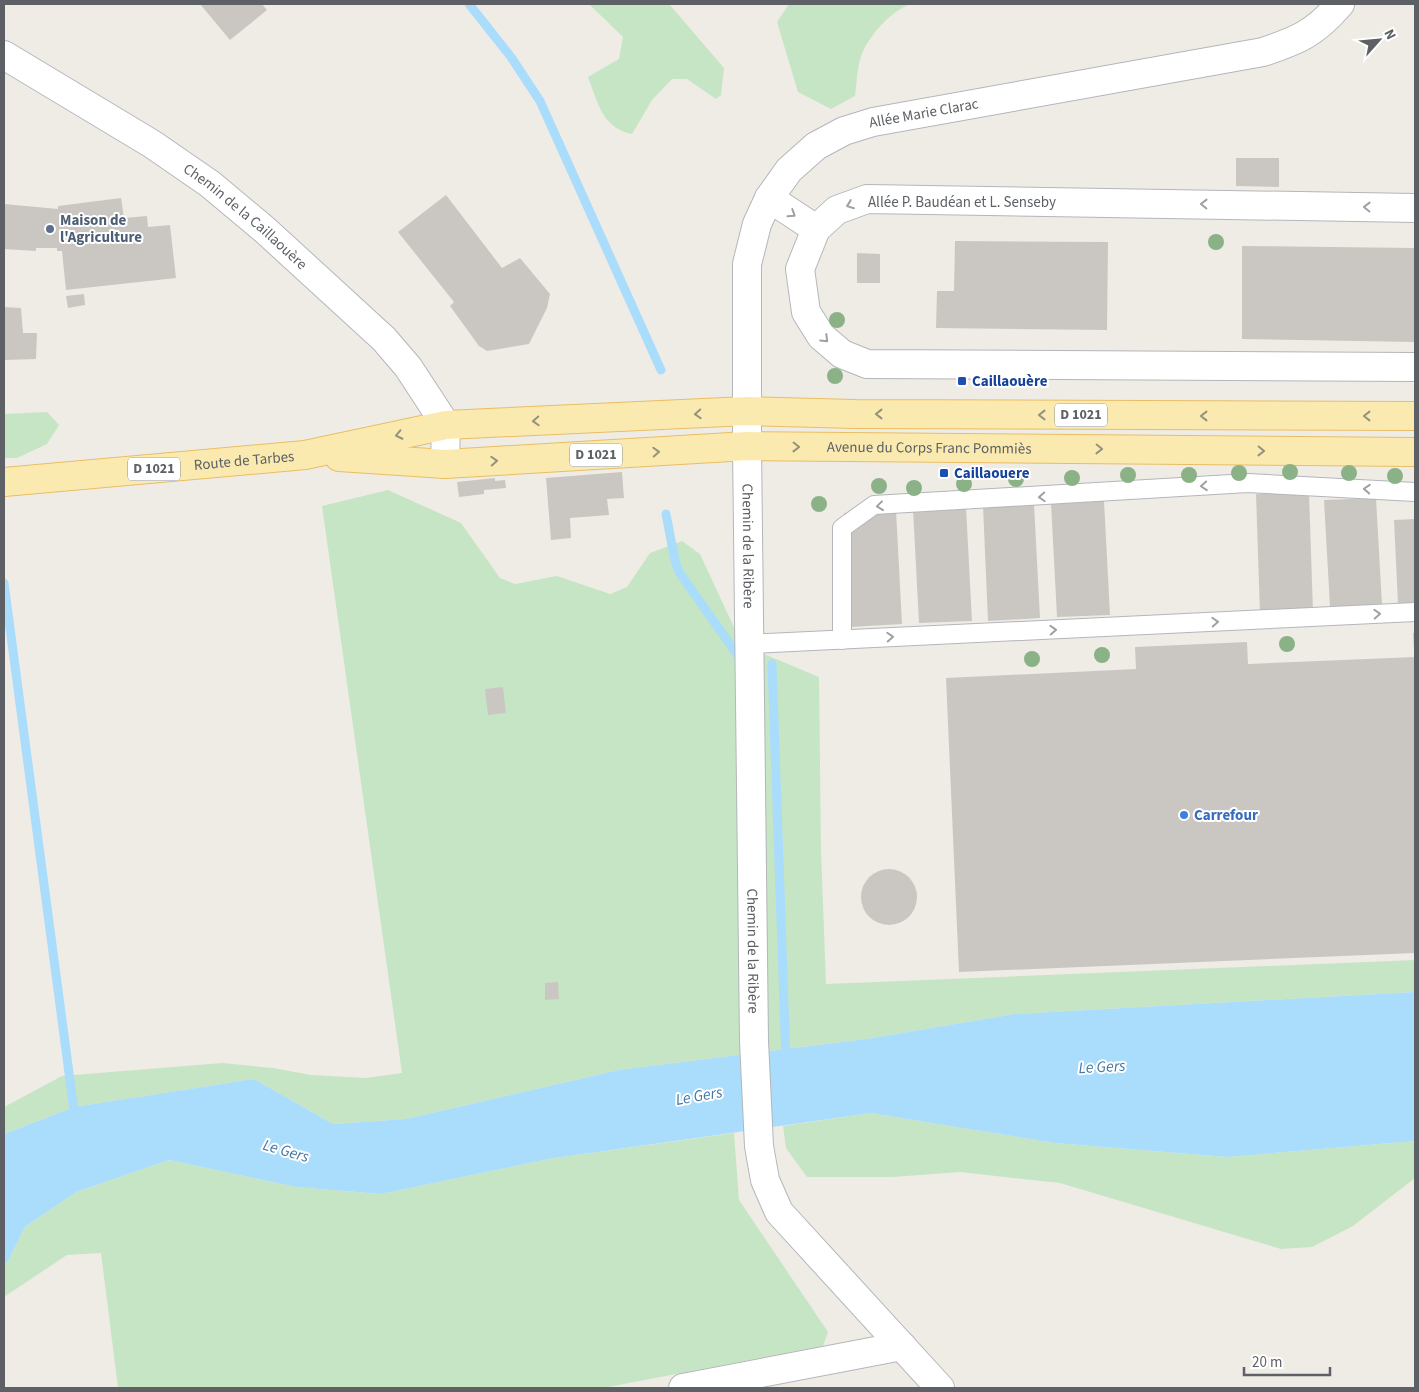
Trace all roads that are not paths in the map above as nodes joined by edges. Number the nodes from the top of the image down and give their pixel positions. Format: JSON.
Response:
{"nodes":[{"id":1,"x":1340,"y":4,"type":"edge"},
{"id":2,"x":4,"y":55,"type":"edge"},
{"id":3,"x":769,"y":198,"type":"junction"},
{"id":4,"x":1415,"y":208,"type":"edge"},
{"id":5,"x":816,"y":229,"type":"junction"},
{"id":6,"x":1415,"y":367,"type":"edge"},
{"id":7,"x":747,"y":411,"type":"junction"},
{"id":8,"x":1415,"y":416,"type":"edge"},
{"id":9,"x":446,"y":425,"type":"junction"},
{"id":10,"x":747,"y":446,"type":"junction"},
{"id":11,"x":1415,"y":452,"type":"edge"},
{"id":12,"x":305,"y":455,"type":"junction"},
{"id":13,"x":445,"y":464,"type":"junction"},
{"id":14,"x":4,"y":482,"type":"edge"},
{"id":15,"x":1415,"y":492,"type":"edge"},
{"id":16,"x":1415,"y":612,"type":"edge"},
{"id":17,"x":842,"y":640,"type":"junction"},
{"id":18,"x":749,"y":644,"type":"junction"},
{"id":19,"x":902,"y":1346,"type":"junction"},
{"id":20,"x":683,"y":1388,"type":"edge"},
{"id":21,"x":940,"y":1388,"type":"edge"}],
"edges":[{"from":1,"to":3,"type":"street","name":"Allée Marie Clarac"},
{"from":2,"to":9,"type":"street","name":"Chemin de la Caillaouère"},
{"from":3,"to":5,"type":"street","one_way":true},
{"from":3,"to":7,"type":"street","name":"Allée Marie Clarac"},
{"from":4,"to":5,"type":"street","name":"Allée P. Baudéan et L. Senseby","one_way":true},
{"from":5,"to":6,"type":"street","name":"Allée P. Baudéan et L. Senseby","one_way":true},
{"from":8,"to":7,"type":"main road","number":"D 1021","one_way":true},
{"from":7,"to":9,"type":"main road","number":"D 1021","one_way":true},
{"from":7,"to":10,"type":"street","name":"Allée Marie Clarac"},
{"from":9,"to":12,"type":"main road","name":"Route de Tarbes","number":"D 1021","one_way":true},
{"from":9,"to":13,"type":"street"},
{"from":10,"to":11,"type":"main road","name":"Avenue du Corps Franc Pommiès","number":"D 1021","one_way":true},
{"from":13,"to":10,"type":"main road","name":"Avenue du Corps Franc Pommiès","number":"D 1021","one_way":true},
{"from":10,"to":18,"type":"street","name":"Chemin de la Ribère"},
{"from":12,"to":13,"type":"main road","name":"Route de Tarbes","number":"D 1021"},
{"from":12,"to":14,"type":"main road","name":"Route de Tarbes","number":"D 1021"},
{"from":15,"to":17,"type":"lane","one_way":true},
{"from":17,"to":16,"type":"lane","one_way":true},
{"from":17,"to":18,"type":"lane"},
{"from":18,"to":19,"type":"street","name":"Chemin de la Ribère"},
{"from":19,"to":20,"type":"street"},
{"from":19,"to":21,"type":"street","name":"Chemin de la Ribère"}]}
